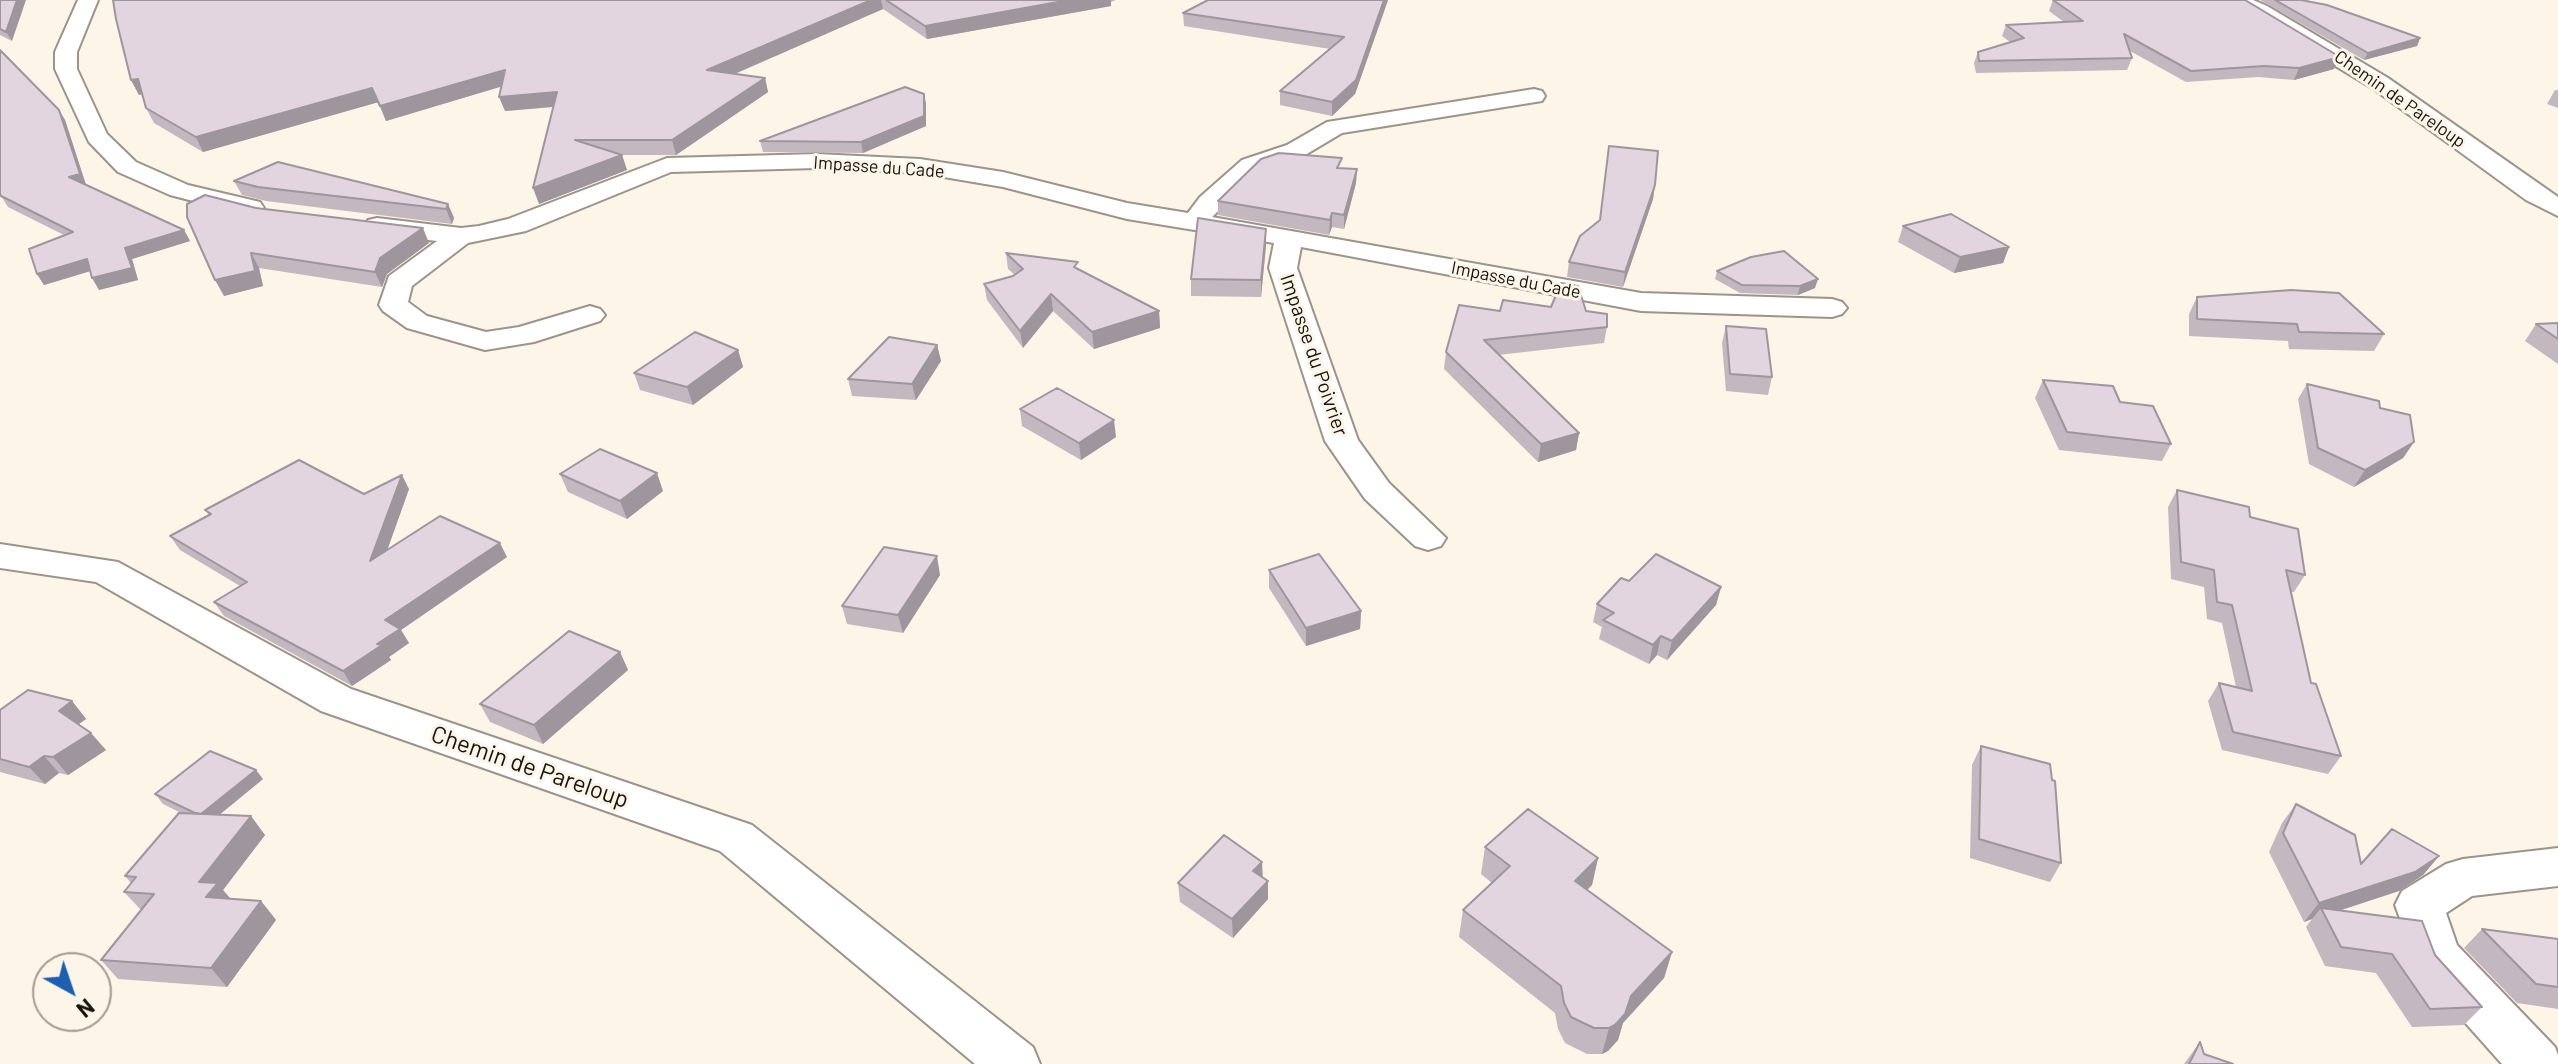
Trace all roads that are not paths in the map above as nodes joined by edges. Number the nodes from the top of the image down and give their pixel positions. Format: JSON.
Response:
{"nodes":[{"id":1,"x":88,"y":0,"type":"edge"},
{"id":2,"x":2236,"y":0,"type":"edge"},
{"id":3,"x":1534,"y":96,"type":"dead end"},
{"id":4,"x":2558,"y":208,"type":"edge"},
{"id":5,"x":279,"y":213,"type":"edge"},
{"id":6,"x":1195,"y":222,"type":"junction"},
{"id":7,"x":353,"y":223,"type":"edge"},
{"id":8,"x":461,"y":236,"type":"junction"},
{"id":9,"x":1289,"y":237,"type":"junction"},
{"id":10,"x":1832,"y":308,"type":"dead end"},
{"id":11,"x":590,"y":315,"type":"dead end"},
{"id":12,"x":1428,"y":538,"type":"dead end"},
{"id":13,"x":0,"y":556,"type":"edge"},
{"id":14,"x":2558,"y":867,"type":"edge"},
{"id":15,"x":1014,"y":1064,"type":"edge"},
{"id":16,"x":2536,"y":1064,"type":"edge"}],
"edges":[{"from":1,"to":5,"type":"street"},
{"from":2,"to":4,"type":"street","name":"Chemin de Pareloup"},
{"from":3,"to":6,"type":"street"},
{"from":6,"to":8,"type":"street","name":"Impasse du Cade"},
{"from":6,"to":9,"type":"street","name":"Impasse du Cade"},
{"from":7,"to":8,"type":"street","name":"Impasse du Cade"},
{"from":8,"to":11,"type":"street"},
{"from":9,"to":10,"type":"street","name":"Impasse du Cade"},
{"from":9,"to":12,"type":"street","name":"Impasse du Poivrier"},
{"from":13,"to":15,"type":"street","name":"Chemin de Pareloup"},
{"from":14,"to":16,"type":"street"}]}
